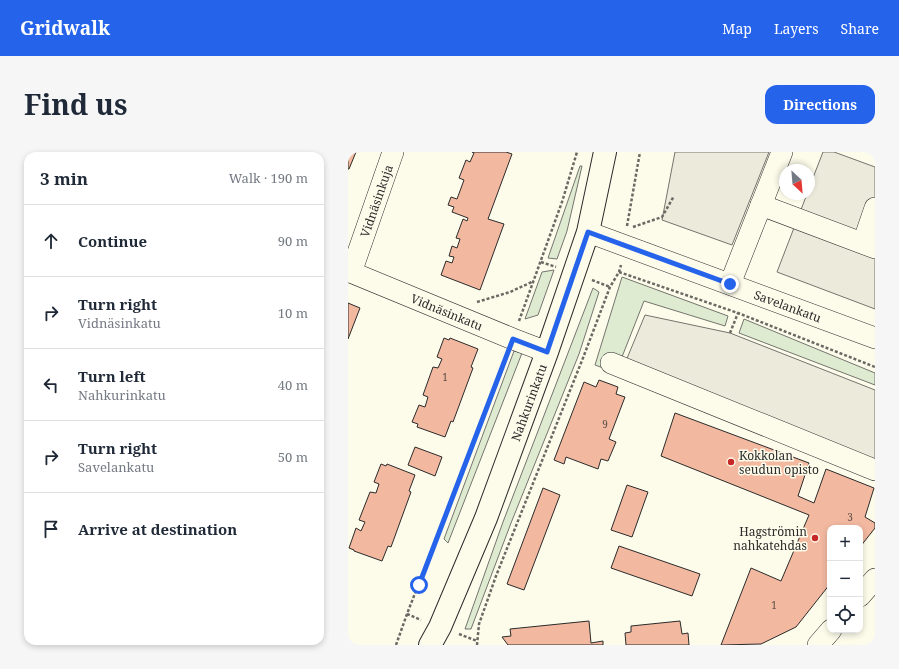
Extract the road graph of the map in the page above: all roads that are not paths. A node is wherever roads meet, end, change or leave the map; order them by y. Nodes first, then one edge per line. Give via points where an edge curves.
1 (393, 152) edge
2 (605, 152) edge
3 (782, 152) edge
4 (761, 205) junction
5 (875, 208) edge
6 (588, 232) junction
7 (869, 245) edge
8 (349, 271) edge
9 (730, 284) junction
10 (875, 338) edge
11 (547, 352) junction
12 (612, 363) dead end
13 (875, 470) edge
14 (875, 579) edge
15 (863, 593) edge
16 (828, 633) edge
17 (430, 645) edge
18 (818, 645) edge

1 - 8 street, Vidnäsinkuja
2 - 6 main road, Nahkurinkatu
3 - 4 street
4 - 7 street
4 - 9 street
5 - 7 street
6 - 9 street, Savelankatu via 625,237
6 - 11 main road, Nahkurinkatu
8 - 11 street, Vidnäsinkatu
9 - 10 street, Savelankatu
11 - 17 main road, Nahkurinkatu via 486,518
12 - 13 street
14 - 15 street
16 - 18 street

